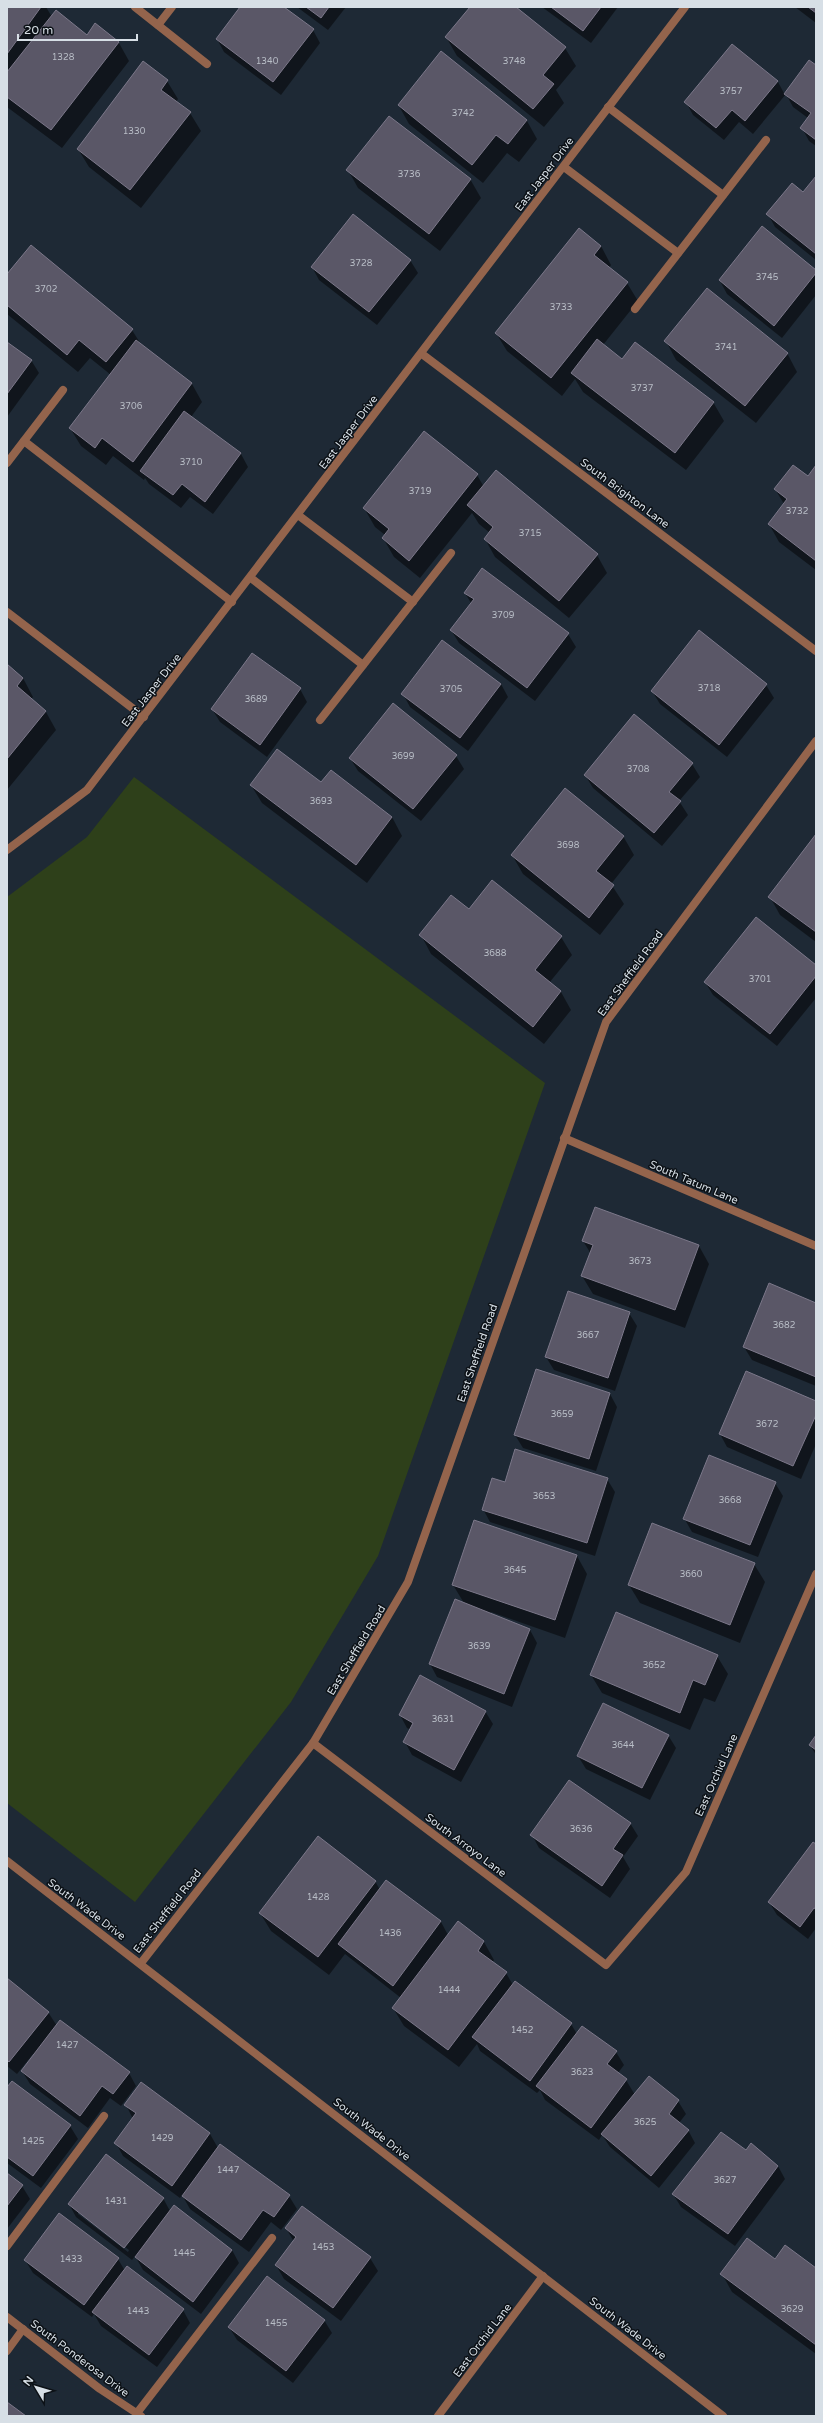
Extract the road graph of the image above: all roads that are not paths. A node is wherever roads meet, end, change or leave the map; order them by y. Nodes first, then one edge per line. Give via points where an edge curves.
1 (135, 7) edge
2 (172, 7) edge
3 (685, 7) edge
4 (158, 25) junction
5 (207, 64) dead end
6 (608, 107) junction
7 (766, 140) dead end
8 (564, 166) junction
9 (722, 195) junction
10 (678, 253) junction
11 (635, 309) dead end
12 (422, 354) junction
13 (63, 390) dead end
14 (24, 441) junction
15 (7, 463) edge
16 (298, 515) junction
17 (451, 553) dead end
18 (250, 578) junction
19 (232, 602) junction
20 (413, 602) junction
21 (7, 612) edge
22 (816, 651) edge
23 (363, 665) junction
24 (144, 717) junction
25 (320, 720) dead end
26 (816, 741) edge
27 (7, 850) edge
28 (564, 1138) junction
29 (816, 1246) edge
30 (816, 1574) edge
31 (313, 1743) junction
32 (7, 1862) edge
33 (140, 1963) junction
34 (606, 1965) joint
35 (104, 2116) dead end
36 (272, 2238) dead end
37 (7, 2246) edge
38 (543, 2276) junction
39 (7, 2317) edge
40 (23, 2329) junction
41 (7, 2351) edge
42 (139, 2415) edge
43 (438, 2416) edge
44 (723, 2416) edge

1 - 4 street
2 - 4 street
3 - 6 street, East Jasper Drive
4 - 5 street
6 - 8 street, East Jasper Drive
6 - 9 street
7 - 9 street
8 - 10 street
8 - 12 street, East Jasper Drive
9 - 10 street
10 - 11 street
12 - 16 street, East Jasper Drive
12 - 22 street, South Brighton Lane
13 - 14 street
14 - 15 street
14 - 19 street
16 - 18 street, East Jasper Drive
16 - 20 street
17 - 20 street
18 - 19 street, East Jasper Drive
18 - 23 street
19 - 24 street, East Jasper Drive
20 - 23 street
21 - 24 street
23 - 25 street
24 - 27 street, East Jasper Drive via 87,790
26 - 28 street, East Sheffield Road via 606,1022
28 - 29 street, South Tatum Lane
28 - 31 street, East Sheffield Road via 408,1582
30 - 34 street, East Orchid Lane via 686,1872
31 - 33 street, East Sheffield Road
31 - 34 street, South Arroyo Lane
32 - 33 street, South Wade Drive
33 - 38 street, South Wade Drive
35 - 37 street
36 - 42 street
38 - 43 street, East Orchid Lane
38 - 44 street, South Wade Drive
39 - 40 street, South Ponderosa Drive
40 - 41 street
40 - 42 street, South Ponderosa Drive via 100,2389

